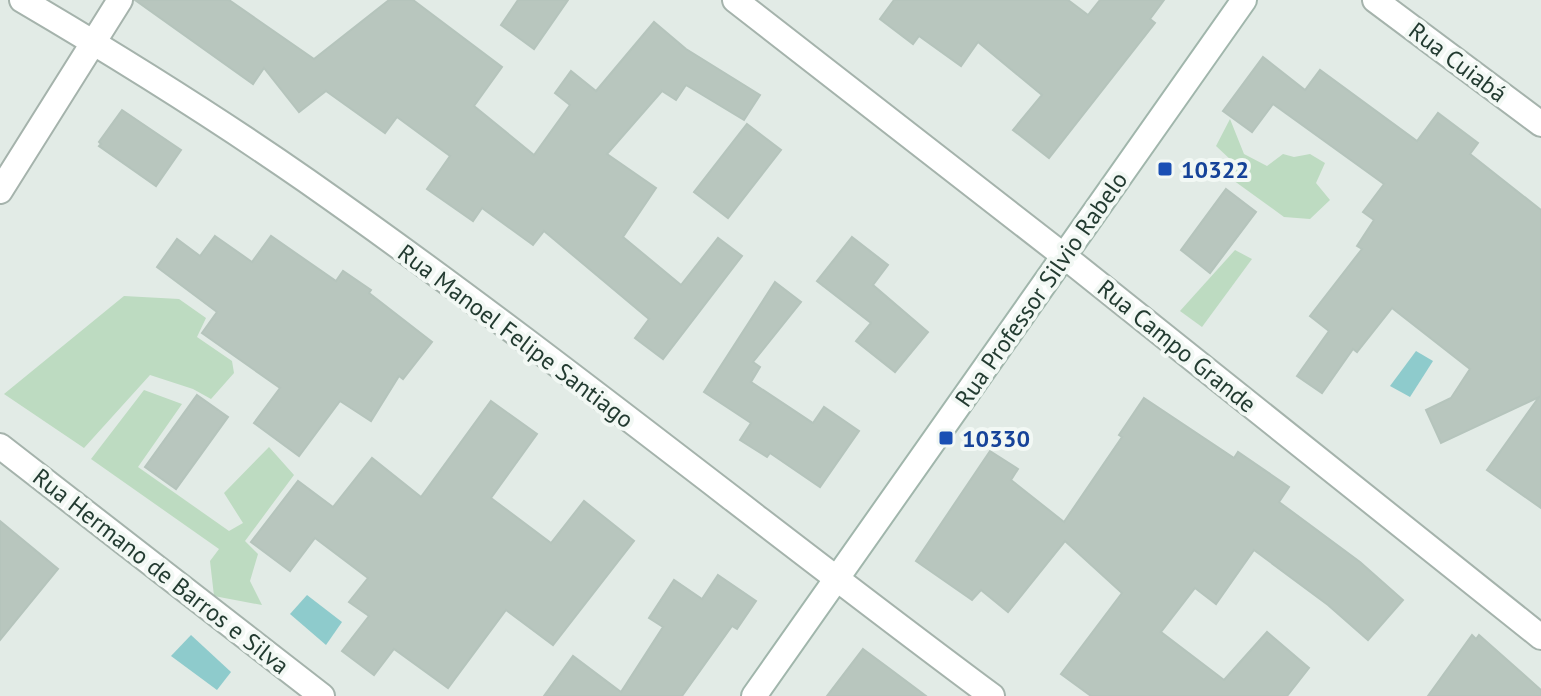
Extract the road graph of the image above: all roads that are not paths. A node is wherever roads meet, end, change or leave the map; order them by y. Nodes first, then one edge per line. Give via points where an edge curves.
1 (22, 0) edge
2 (120, 0) edge
3 (735, 0) edge
4 (1244, 0) edge
5 (1375, 0) edge
6 (94, 43) junction
7 (1541, 124) edge
8 (0, 191) edge
9 (1064, 256) junction
10 (0, 446) edge
11 (836, 580) junction
12 (1541, 637) edge
13 (322, 696) edge
14 (754, 696) edge
15 (992, 696) edge

1 - 6 street, Rua Manoel Felipe Santiago
2 - 6 street
3 - 9 street, Rua Campo Grande
4 - 9 street, Rua Professor Silvio Rabelo
5 - 7 street, Rua Cuiabá
6 - 8 street
6 - 11 street, Rua Manoel Felipe Santiago via 305,180 474,301
9 - 11 street, Rua Professor Silvio Rabelo
9 - 12 street, Rua Campo Grande
10 - 13 street, Rua Hermano de Barros e Silva
11 - 14 street, Rua Professor Silvio Rabelo
11 - 15 street, Rua Manoel Felipe Santiago

